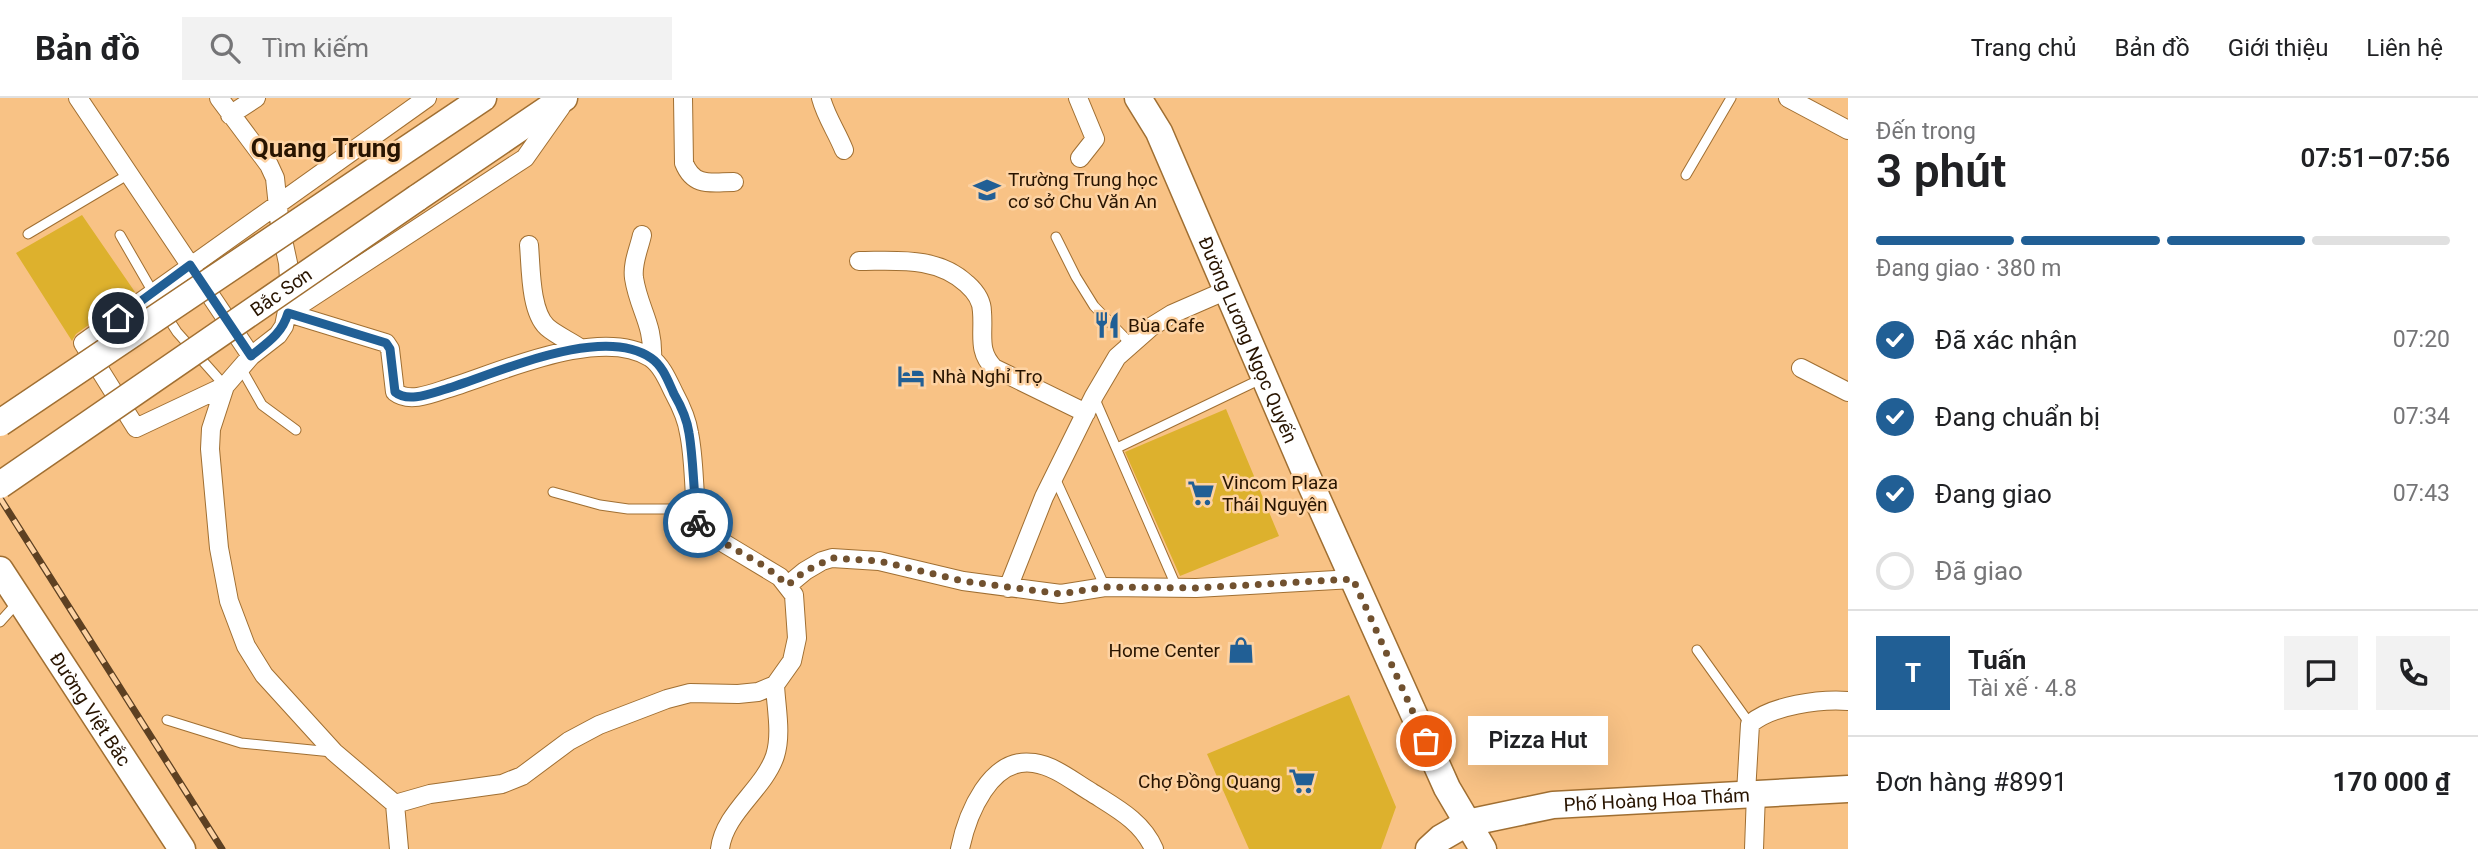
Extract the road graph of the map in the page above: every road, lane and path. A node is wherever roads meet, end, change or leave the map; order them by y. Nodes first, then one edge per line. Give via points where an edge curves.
1 (78, 98) edge
2 (219, 98) edge
3 (256, 98) edge
4 (427, 98) edge
5 (483, 98) edge
6 (566, 98) edge
7 (683, 98) edge
8 (821, 98) edge
9 (1078, 98) edge
10 (1138, 98) edge
11 (1731, 98) edge
12 (1788, 98) edge
13 (230, 115) junction
14 (1848, 130) edge
15 (844, 150) dead end
16 (1080, 158) dead end
17 (129, 174) junction
18 (1686, 174) dead end
19 (734, 182) dead end
20 (278, 205) junction
21 (28, 234) dead end
22 (120, 234) dead end
23 (642, 235) dead end
24 (1056, 237) dead end
25 (529, 245) dead end
26 (859, 261) dead end
27 (190, 265) junction
28 (1227, 290) junction
29 (153, 292) junction
30 (288, 313) junction
31 (1130, 343) junction
32 (580, 348) junction
33 (652, 359) junction
34 (246, 362) junction
35 (1801, 368) dead end
36 (1265, 378) junction
37 (225, 386) junction
38 (1848, 392) edge
39 (1094, 396) junction
40 (1086, 413) junction
41 (0, 423) edge
42 (296, 430) dead end
43 (1118, 448) junction
44 (1054, 477) junction
45 (0, 485) edge
46 (553, 492) dead end
47 (696, 509) junction
48 (0, 570) edge
49 (1353, 579) junction
50 (788, 585) junction
51 (1105, 587) junction
52 (1008, 588) junction
53 (1177, 588) junction
54 (19, 600) junction
55 (0, 622) edge
56 (1697, 650) dead end
57 (775, 685) junction
58 (1848, 701) edge
59 (167, 720) dead end
60 (1750, 724) junction
61 (334, 752) junction
62 (1848, 789) edge
63 (1751, 793) junction
64 (395, 804) junction
65 (1467, 823) junction
66 (182, 849) edge
67 (400, 849) edge
68 (720, 849) edge
69 (960, 849) edge
70 (1154, 849) edge
71 (1429, 849) edge
72 (1483, 849) edge
73 (1754, 849) edge

1 - 17 street
2 - 13 street
3 - 13 street
4 - 20 street
5 - 41 main road, bridge
6 - 30 street via 525,158
6 - 45 main road, Bắc Sơn, bridge
7 - 19 street via 688,173 699,181
8 - 15 street
9 - 16 street via 1095,139
10 - 28 main road, Đường Lương Ngọc Quyến via 1159,132
11 - 18 lane
12 - 14 street
13 - 20 street via 269,164
17 - 21 lane
17 - 27 street
20 - 27 street
20 - 30 street via 288,263
22 - 29 lane
23 - 33 street via 634,279 652,333
24 - 31 lane via 1094,306
25 - 32 street via 541,317 546,326
26 - 40 street via 918,261 956,274 979,297 986,360
27 - 29 street
27 - 34 street
28 - 31 street via 1172,314
28 - 36 main road, Đường Lương Ngọc Quyến
29 - 37 lane via 177,332
29 - 37 street via 83,343 136,428
30 - 32 street via 386,343 395,392 406,397 427,395
30 - 34 street via 278,335
31 - 39 street via 1116,357
32 - 33 street via 615,346
33 - 47 street via 684,413
34 - 37 street
34 - 42 lane via 262,405
35 - 38 street
36 - 43 lane
36 - 49 main road, Đường Lương Ngọc Quyến
37 - 61 street via 211,429 210,449 219,548 233,616 264,675
39 - 40 street
39 - 43 lane
40 - 44 street
43 - 53 lane
44 - 51 lane
44 - 52 street
46 - 47 lane via 628,509
47 - 50 street via 698,523 707,533
48 - 54 main road, Đường Việt Bắc
49 - 53 street
49 - 65 main road, Đường Lương Ngọc Quyến
50 - 52 street via 822,561 848,558
50 - 57 street via 794,595 797,638 792,661
51 - 52 street via 1061,594
51 - 53 street
54 - 55 lane
54 - 66 main road, Đường Việt Bắc
56 - 60 lane
57 - 64 street via 758,692 690,693 667,699 599,725 502,785 430,794
57 - 68 street via 775,757 726,828
58 - 60 street via 1829,699 1785,708 1760,715
59 - 61 lane via 241,743
60 - 63 street
61 - 64 street
62 - 63 main road, Phố Hoàng Hoa Thám
63 - 65 main road, Phố Hoàng Hoa Thám via 1552,805
63 - 73 street
64 - 67 street
65 - 71 main road, Phố Hoàng Hoa Thám
65 - 72 main road, Đường Lương Ngọc Quyến
69 - 70 street via 972,811 990,781 1003,770 1033,763 1054,770 1136,821

